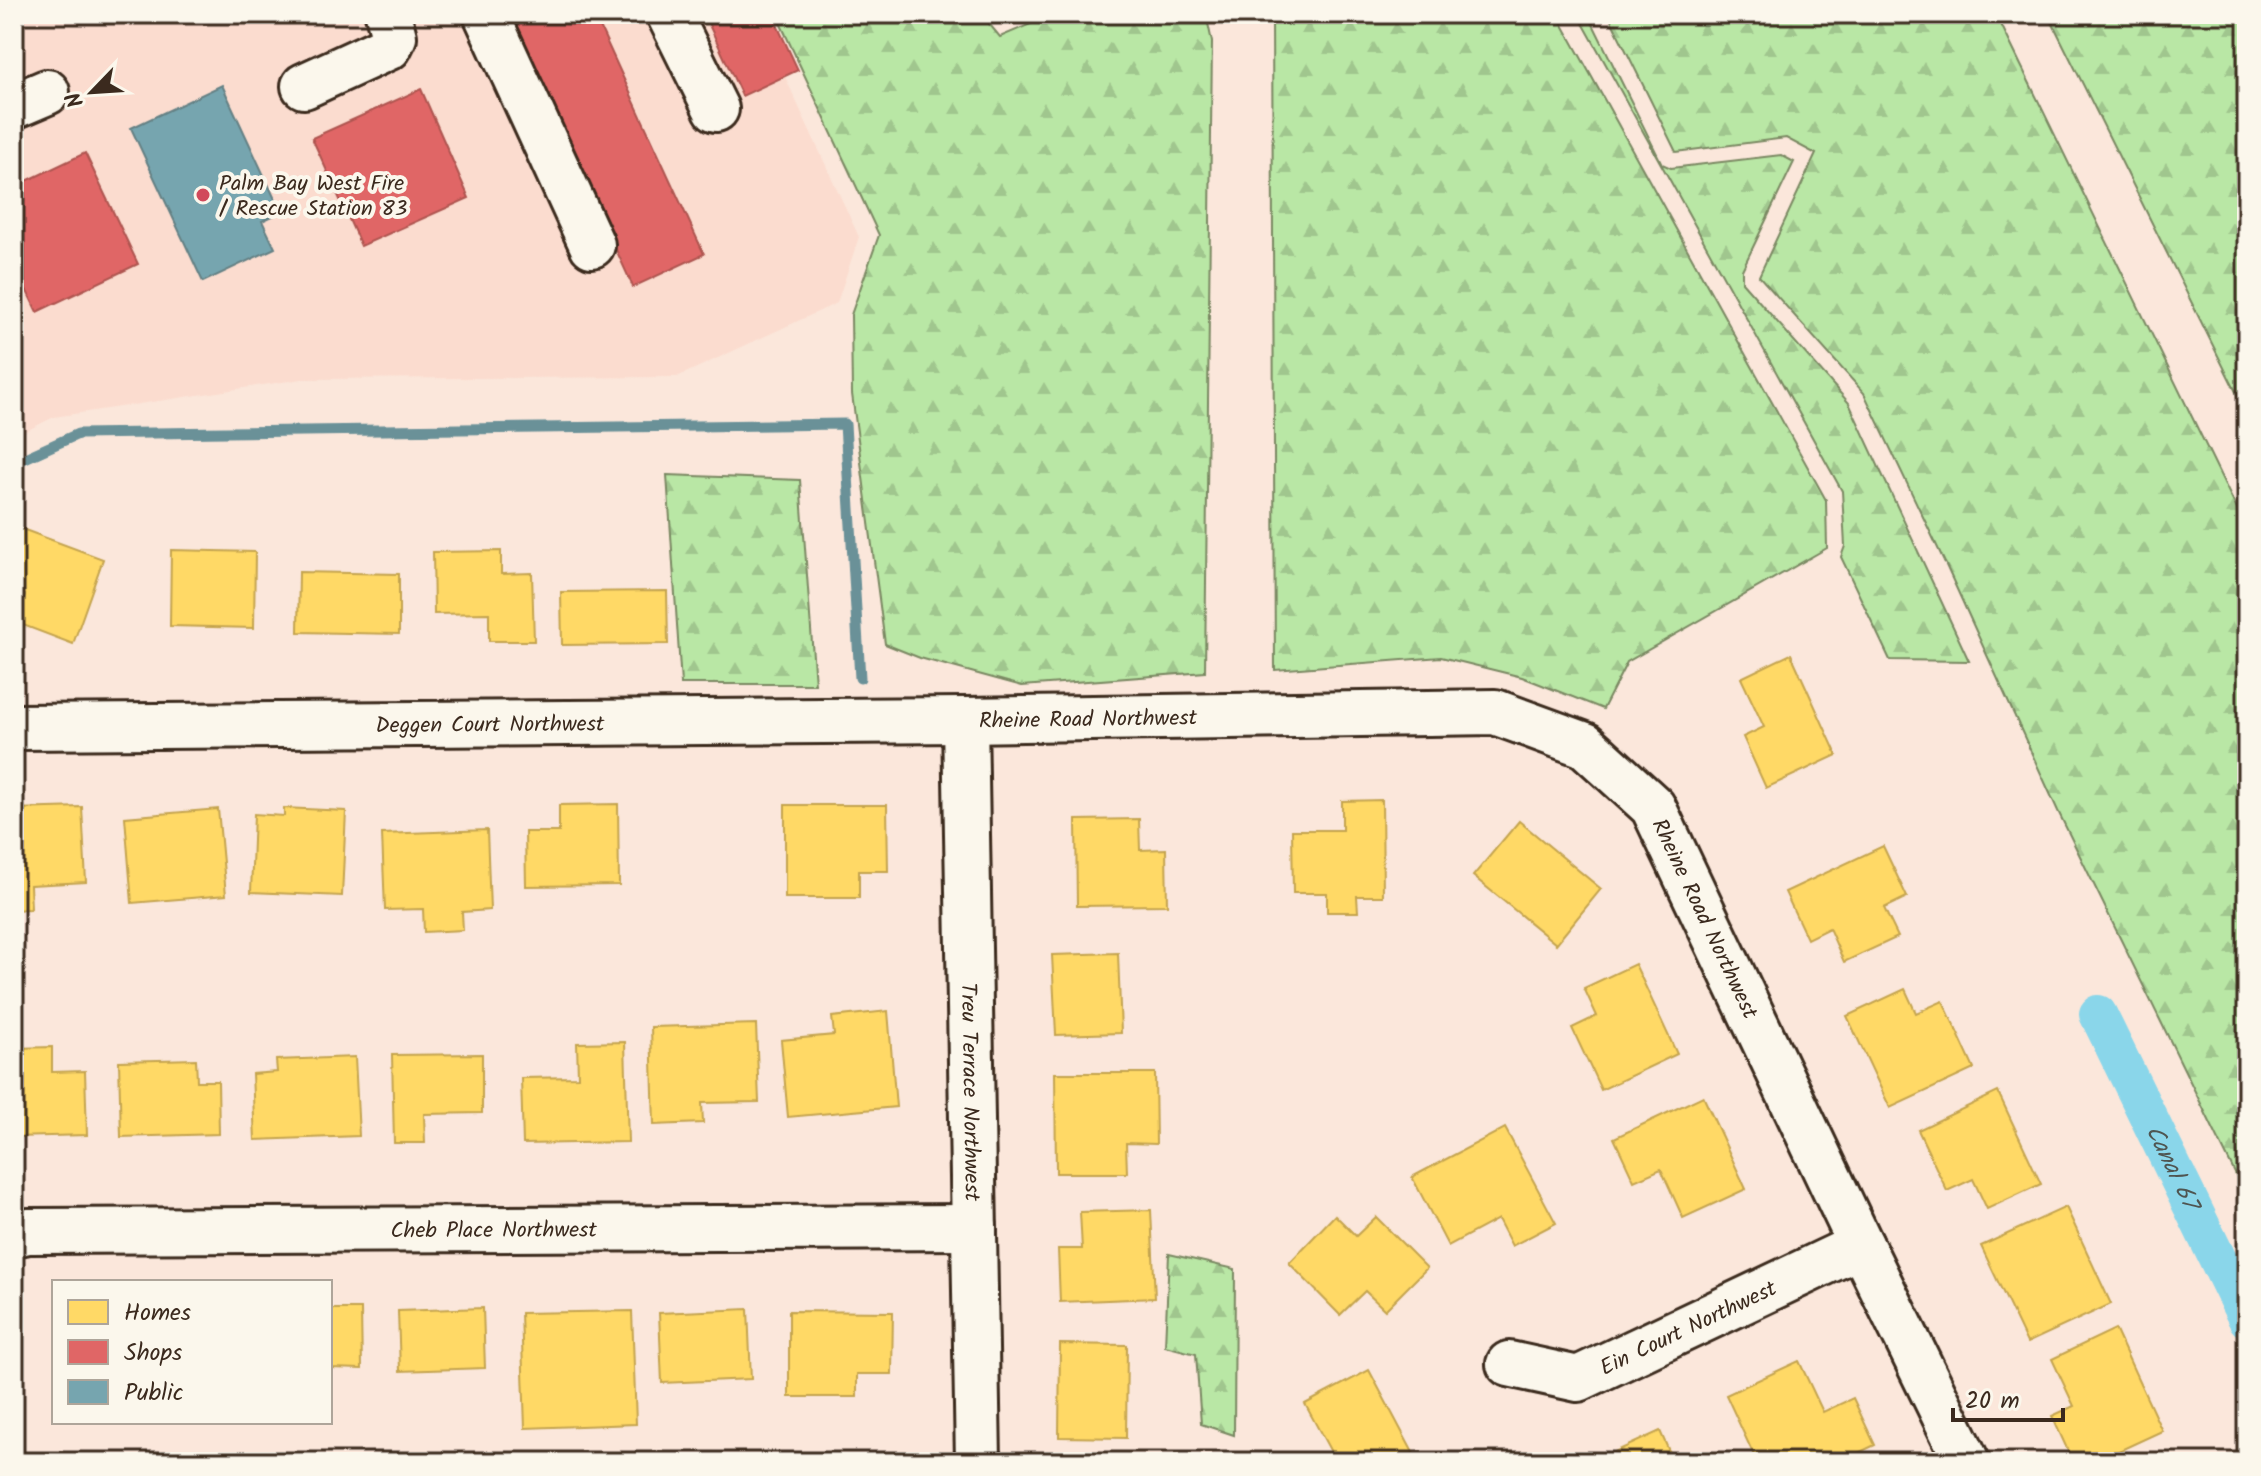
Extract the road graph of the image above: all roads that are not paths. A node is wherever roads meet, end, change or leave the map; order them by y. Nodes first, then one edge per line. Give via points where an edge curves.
1 (388, 14) edge
2 (486, 14) edge
3 (669, 14) edge
4 (304, 86) dead end
5 (716, 109) dead end
6 (592, 245) dead end
7 (965, 720) junction
8 (14, 727) edge
9 (974, 1227) junction
10 (14, 1234) edge
11 (1861, 1245) junction
12 (1509, 1364) dead end
13 (978, 1462) edge
14 (1967, 1462) edge

1 - 4 street via 394,37 389,47
2 - 6 street
3 - 5 street
7 - 8 street, Deggen Court Northwest
7 - 9 street, Treu Terrace Northwest
7 - 11 street, Rheine Road Northwest via 1495,712 1585,745 1653,807
9 - 10 street, Cheb Place Northwest
9 - 13 street, Treu Terrace Northwest
11 - 12 street, Ein Court Northwest via 1578,1379
11 - 14 street, Rheine Road Northwest

